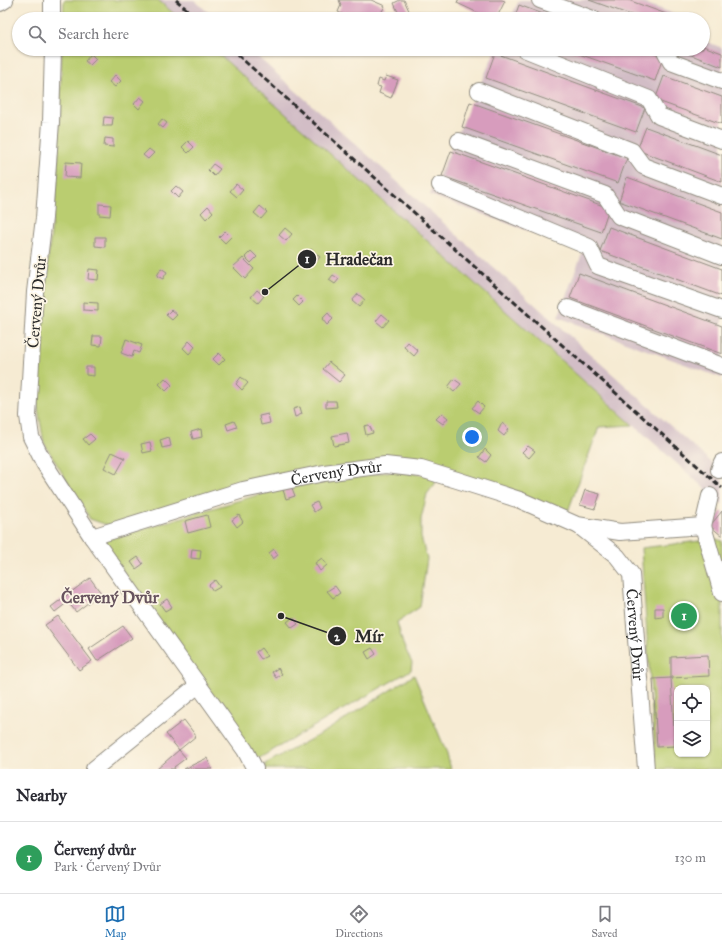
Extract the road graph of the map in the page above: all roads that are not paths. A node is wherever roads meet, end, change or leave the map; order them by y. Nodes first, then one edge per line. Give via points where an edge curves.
1 (5, 0) edge
2 (52, 0) edge
3 (540, 0) edge
4 (0, 3) edge
5 (52, 12) edge
6 (573, 12) edge
7 (53, 56) edge
8 (542, 56) edge
9 (668, 56) edge
10 (722, 81) edge
11 (479, 91) dead end
12 (722, 140) edge
13 (459, 141) dead end
14 (440, 185) dead end
15 (722, 196) edge
16 (722, 256) edge
17 (568, 308) dead end
18 (722, 310) edge
19 (722, 366) edge
20 (710, 496) dead end
21 (577, 525) junction
22 (703, 526) junction
23 (92, 537) junction
24 (722, 592) edge
25 (197, 686) junction
26 (94, 769) edge
27 (255, 769) edge
28 (646, 769) edge

1 - 4 street
2 - 5 street
3 - 6 street
7 - 23 street, Červený Dvůr via 51,122 44,218 35,292 28,416 31,437 44,462
8 - 12 street via 649,99 659,116
9 - 10 street via 671,62
11 - 15 street via 632,151 643,166
13 - 16 street via 605,195 619,216
14 - 18 street via 589,247 598,266
17 - 19 street
20 - 22 street
21 - 22 street, Červený Dvůr via 620,532
21 - 23 street, Červený Dvůr via 520,500 457,480 421,469 385,465 324,473 243,490
21 - 28 street, Červený Dvůr via 617,556 630,574
22 - 24 street
23 - 25 street, Červený Dvůr
25 - 26 street
25 - 27 street, Červený Dvůr via 245,750

